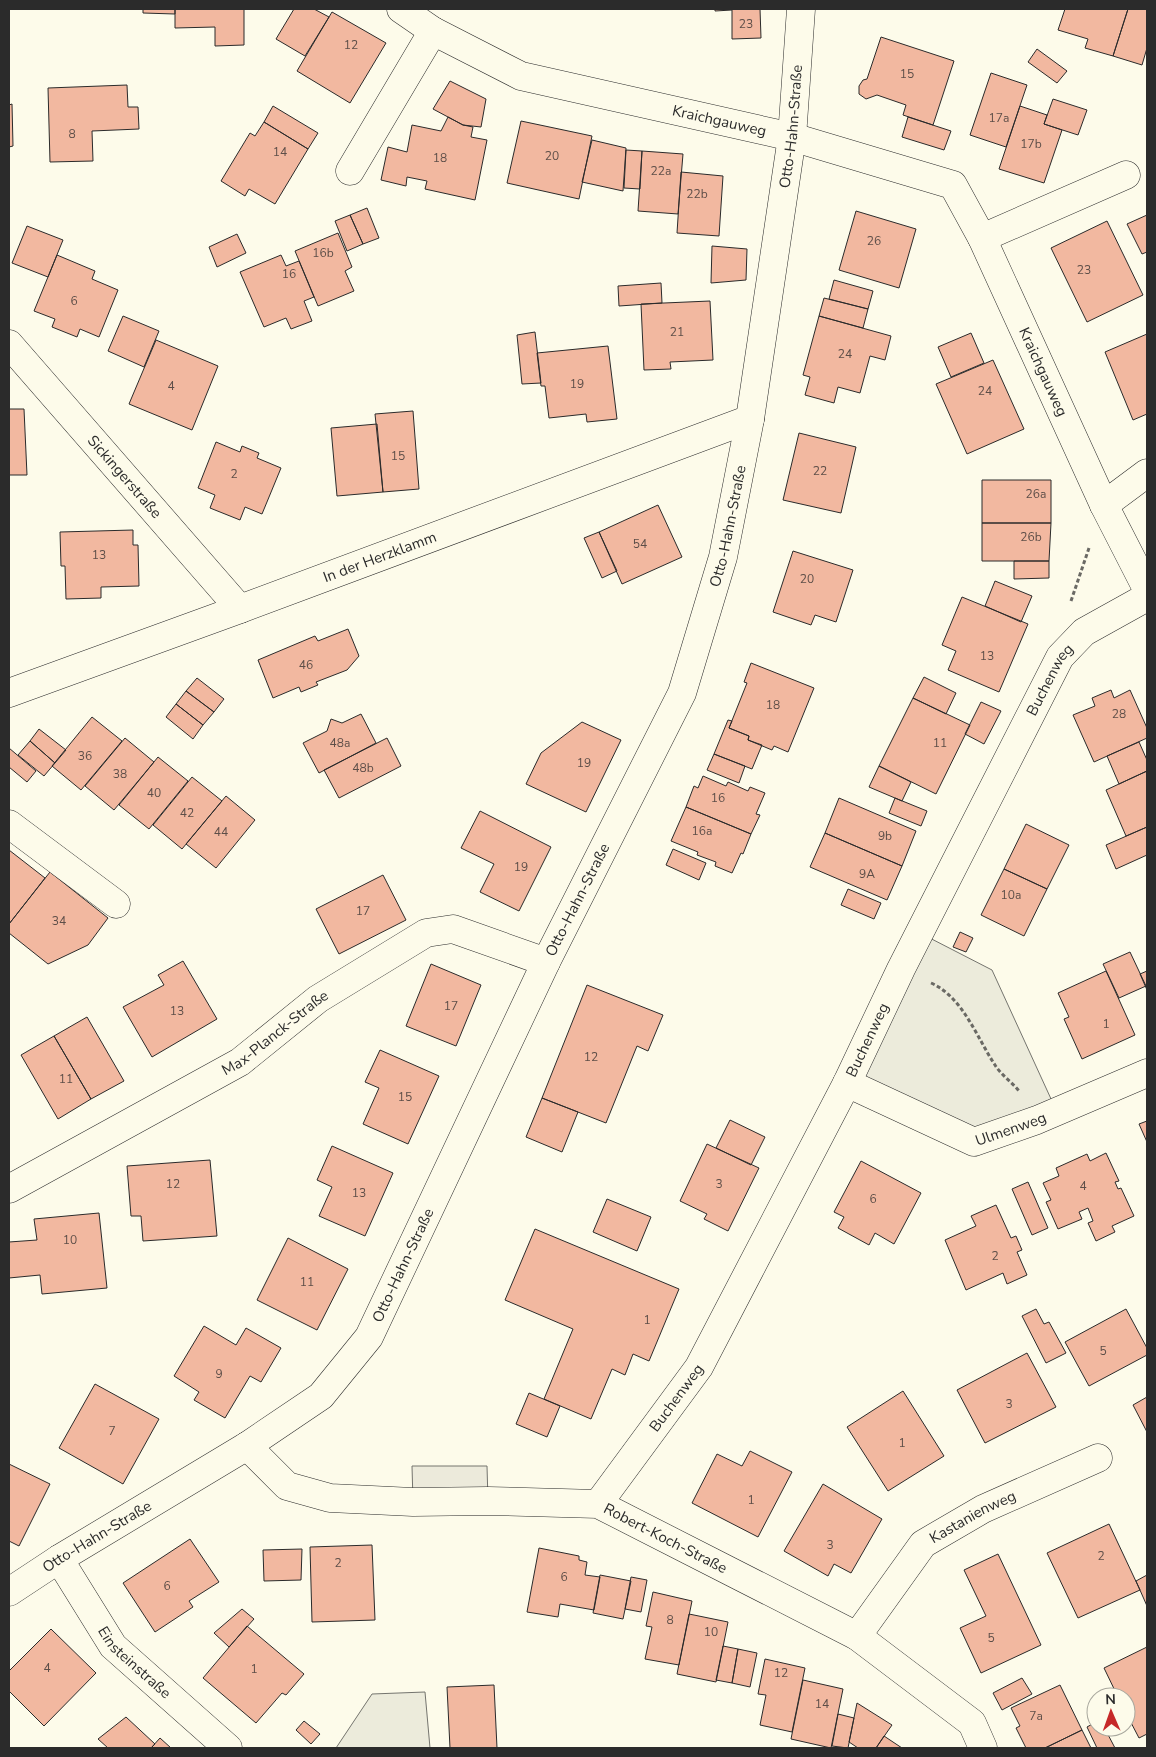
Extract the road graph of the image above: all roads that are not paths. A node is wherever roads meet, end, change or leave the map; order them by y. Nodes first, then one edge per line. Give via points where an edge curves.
1 (401, 9) edge
2 (801, 9) edge
3 (433, 31) junction
4 (792, 137) junction
5 (350, 171) dead end
6 (1126, 175) dead end
7 (982, 238) junction
8 (9, 344) edge
9 (750, 418) junction
10 (1147, 473) edge
11 (1104, 505) junction
12 (1147, 589) edge
13 (1147, 597) edge
14 (240, 609) junction
15 (9, 693) edge
16 (9, 824) edge
17 (116, 904) dead end
18 (546, 962) junction
19 (1147, 1073) edge
20 (847, 1083) junction
21 (9, 1189) edge
22 (247, 1446) junction
23 (1098, 1458) dead end
24 (598, 1504) junction
25 (59, 1559) junction
26 (9, 1592) edge
27 (857, 1636) junction
28 (228, 1748) edge
29 (983, 1748) edge

1 - 3 street, Kraichgauweg
2 - 4 street, Otto-Hahn-Straße
3 - 4 street, Kraichgauweg via 521,76
3 - 5 street
4 - 7 street, Kraichgauweg via 953,185
4 - 9 street, Otto-Hahn-Straße
6 - 7 street
7 - 11 street, Kraichgauweg
8 - 14 street, Sickingerstraße
9 - 14 street, In der Herzklamm
9 - 18 street, Otto-Hahn-Straße via 723,557 682,693
10 - 11 street
11 - 12 street, Kraichgauweg
13 - 20 street, Buchenweg via 1084,632 1060,657 901,969
14 - 15 street, In der Herzklamm
16 - 17 street
18 - 21 street, Max-Planck-Straße via 453,929 426,933 318,999 240,1062
18 - 22 street, Otto-Hahn-Straße via 369,1337 321,1396
19 - 20 street, Ulmenweg via 1037,1120 974,1142
20 - 24 street, Buchenweg via 699,1367
22 - 24 street, Robert-Koch-Straße via 287,1486 330,1498
22 - 25 street, Otto-Hahn-Straße
23 - 27 street, Kastanienweg via 983,1509 923,1544
24 - 27 street, Robert-Koch-Straße
25 - 26 street, Otto-Hahn-Straße
25 - 28 street, Einsteinstraße via 113,1646
27 - 29 street, Robert-Koch-Straße via 972,1723

